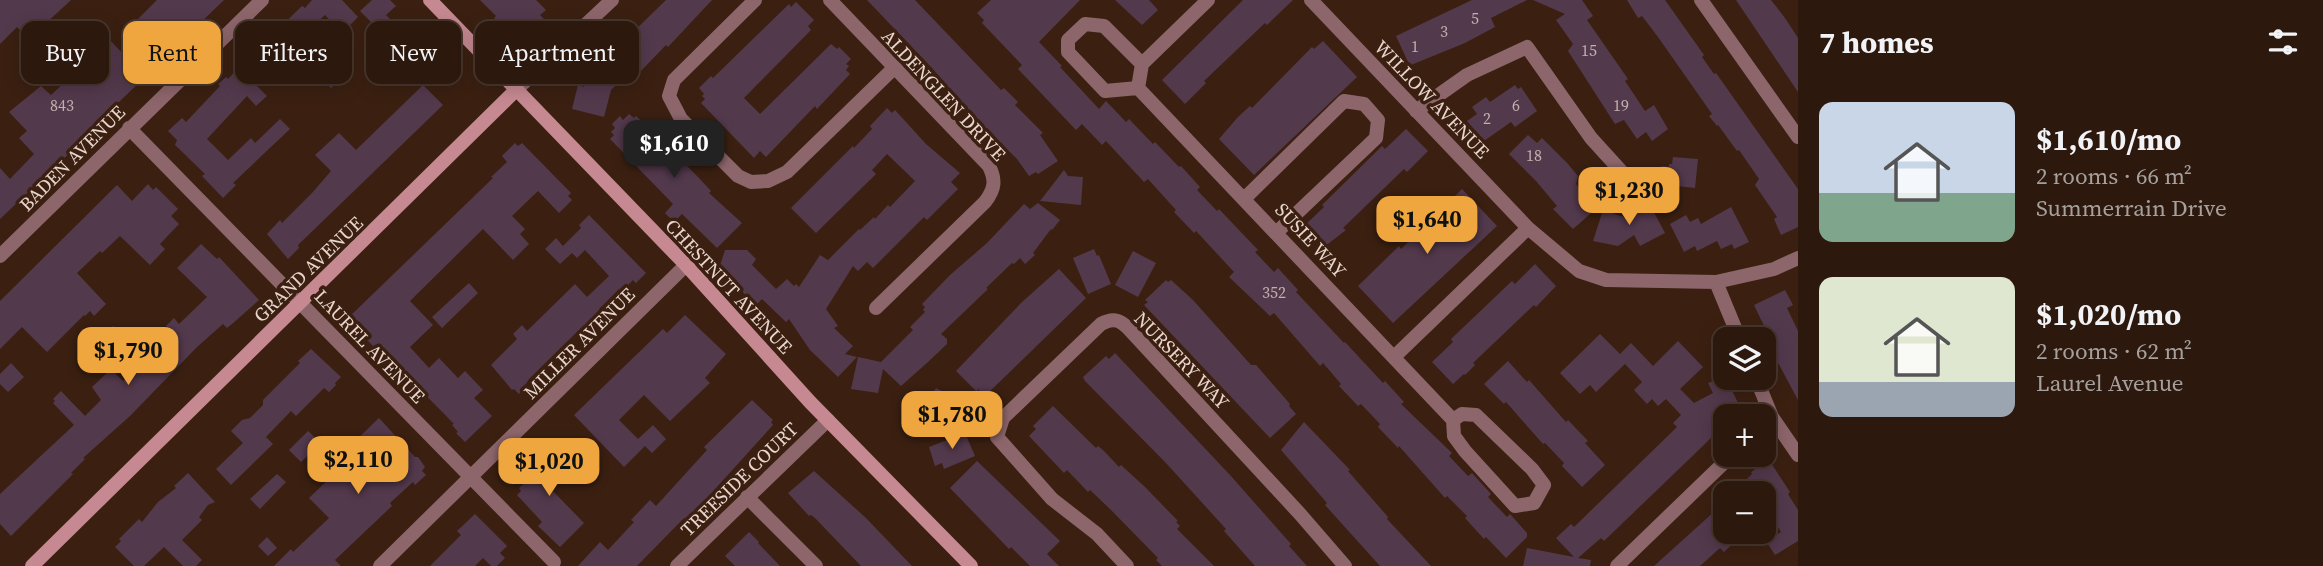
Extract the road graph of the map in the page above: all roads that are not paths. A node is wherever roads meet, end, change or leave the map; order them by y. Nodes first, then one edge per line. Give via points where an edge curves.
1 (261, 0) edge
2 (430, 0) edge
3 (612, 0) edge
4 (755, 0) edge
5 (830, 0) edge
6 (1208, 0) edge
7 (1311, 0) edge
8 (1701, 0) edge
9 (1142, 64) junction
10 (894, 68) junction
11 (1138, 88) junction
12 (517, 89) junction
13 (1416, 111) junction
14 (129, 128) junction
15 (1798, 138) edge
16 (1621, 171) dead end
17 (1245, 198) junction
18 (1528, 228) junction
19 (1277, 232) junction
20 (0, 256) edge
21 (1798, 258) edge
22 (686, 265) junction
23 (1716, 282) junction
24 (301, 302) junction
25 (876, 308) dead end
26 (1735, 327) edge
27 (1394, 357) junction
28 (828, 420) junction
29 (1454, 420) junction
30 (1776, 430) edge
31 (1798, 455) edge
32 (1720, 467) edge
33 (471, 477) junction
34 (747, 497) junction
35 (554, 562) dead end
36 (32, 566) edge
37 (380, 566) edge
38 (677, 566) edge
39 (816, 566) edge
40 (971, 566) edge
41 (1127, 566) edge
42 (1345, 566) edge
43 (1617, 566) edge

1 - 14 street, BADEN AVENUE
2 - 12 main road, CHESTNUT AVENUE
3 - 12 street, GRAND AVENUE
4 - 10 street via 674,80 669,96 681,119 738,176 751,182 768,181 787,172
5 - 10 street, ALDENGLEN DRIVE
6 - 9 street
7 - 13 street, WILLOW AVENUE
8 - 15 street
9 - 11 street
9 - 11 street via 1104,26 1086,24 1068,40 1068,52 1104,91
10 - 25 street, ALDENGLEN DRIVE via 989,166 994,185 985,202
11 - 17 street, SUSIE WAY
12 - 22 main road, CHESTNUT AVENUE
12 - 24 main road, GRAND AVENUE
13 - 16 street via 1467,75 1527,47 1591,138
13 - 18 street, WILLOW AVENUE
14 - 20 street, BADEN AVENUE
14 - 24 street, LAUREL AVENUE
17 - 19 street, SUSIE WAY
17 - 19 street via 1344,102 1364,104 1378,120 1376,138
18 - 23 street, WILLOW AVENUE via 1579,271 1592,276
18 - 27 street
19 - 27 street, SUSIE WAY
21 - 23 street, WILLOW AVENUE
22 - 28 main road, CHESTNUT AVENUE
22 - 33 street, MILLER AVENUE
23 - 26 street
24 - 33 street, LAUREL AVENUE
24 - 36 main road, GRAND AVENUE
27 - 29 street, SUSIE WAY
28 - 34 street, TREESIDE COURT
28 - 40 main road, CHESTNUT AVENUE
29 - 29 street, SUSIE WAY via 1462,414 1476,415 1532,469 1544,485 1534,503 1515,506 1454,436
30 - 31 street
32 - 43 street
33 - 35 street, LAUREL AVENUE
33 - 37 street, MILLER AVENUE
34 - 38 street, TREESIDE COURT
34 - 39 street
41 - 42 street, NURSERY WAY via 1097,534 1052,499 997,437 1003,418 1101,324 1114,319 1138,338

